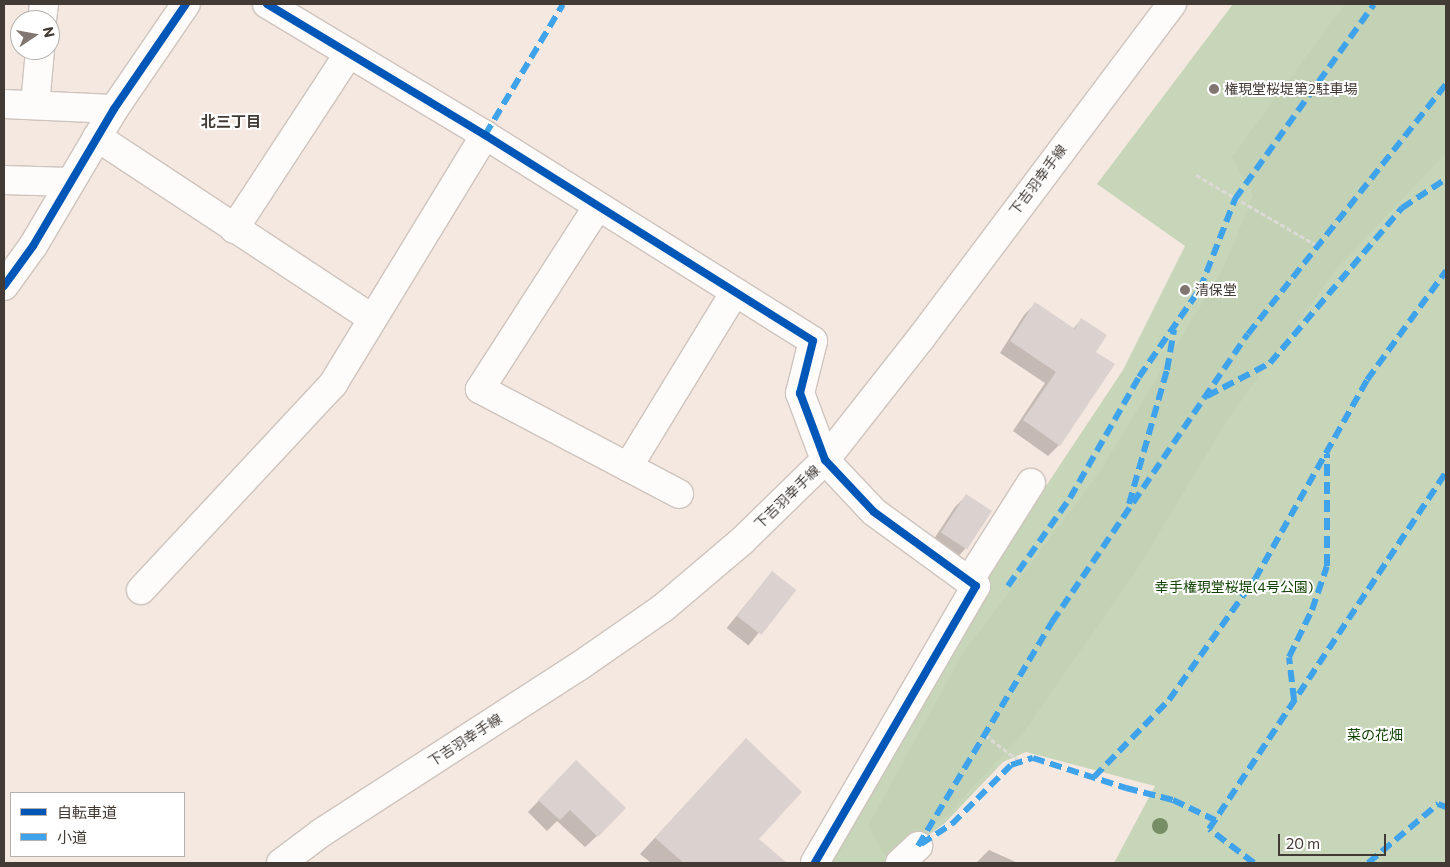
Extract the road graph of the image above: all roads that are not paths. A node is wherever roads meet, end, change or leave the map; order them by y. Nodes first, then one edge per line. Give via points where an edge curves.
1 (186, 4) edge
2 (267, 4) edge
3 (1172, 4) edge
4 (349, 53) junction
5 (39, 60) edge
6 (4, 104) edge
7 (36, 105) junction
8 (114, 109) junction
9 (485, 135) junction
10 (97, 137) junction
11 (4, 180) edge
12 (69, 182) junction
13 (598, 206) junction
14 (234, 229) junction
15 (33, 246) junction
16 (4, 249) edge
17 (4, 286) edge
18 (735, 292) junction
19 (372, 318) junction
20 (826, 460) junction
21 (628, 467) junction
22 (1031, 483) dead end
23 (679, 494) dead end
24 (969, 581) junction
25 (141, 590) dead end
26 (281, 863) edge
27 (816, 863) edge

1 - 8 street
2 - 4 street
3 - 20 street, 下吉羽幸手線
4 - 9 street
4 - 14 street
5 - 7 street
6 - 7 street
7 - 8 street
8 - 10 street
9 - 13 street
9 - 19 street
10 - 12 street
10 - 14 street
11 - 12 street
12 - 15 street
13 - 18 street
13 - 21 street via 480,389
14 - 19 street
15 - 16 street
15 - 17 street
18 - 20 street via 813,341 800,393
18 - 21 street
19 - 25 street via 333,384
20 - 24 street via 874,512
20 - 26 street, 下吉羽幸手線 via 742,540 663,608 578,667 321,833
21 - 23 street
22 - 24 street
24 - 27 street via 976,586

